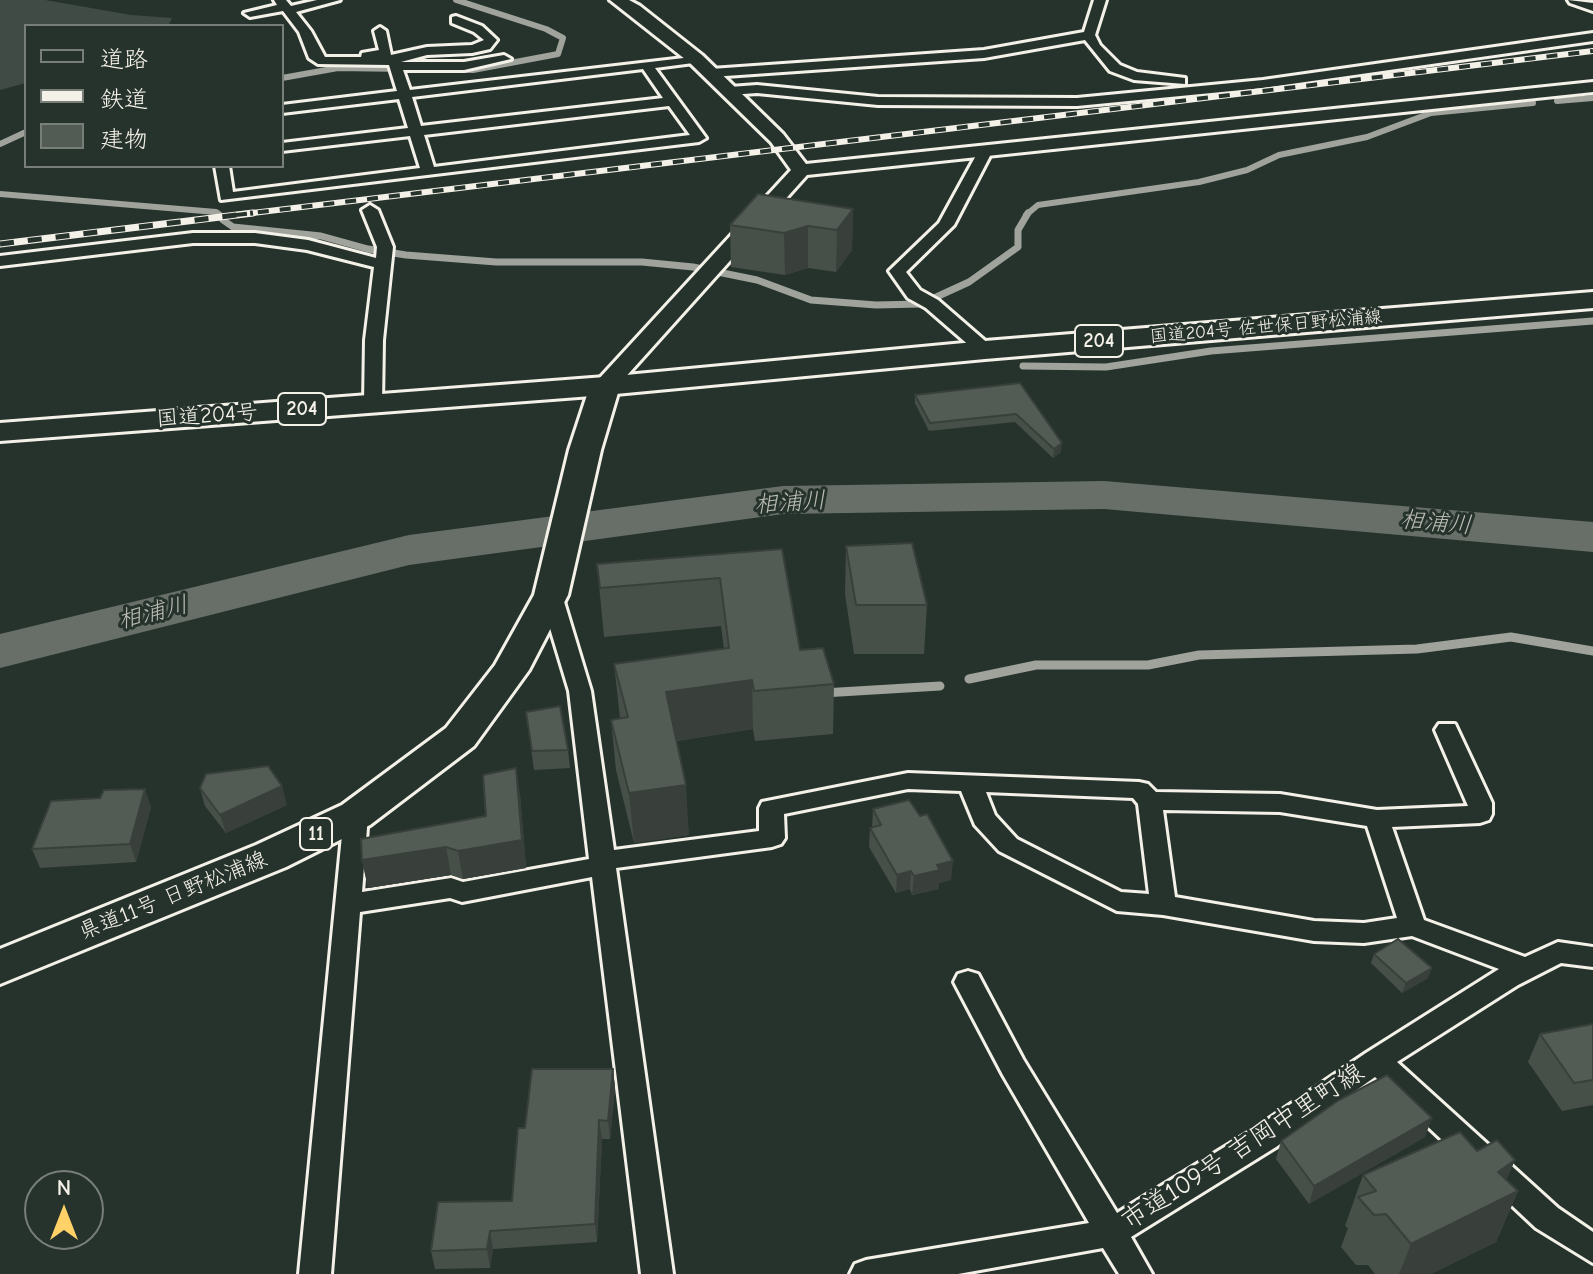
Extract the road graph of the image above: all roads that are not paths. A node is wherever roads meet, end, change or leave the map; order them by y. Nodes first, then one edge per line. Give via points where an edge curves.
1 (334, 0) edge
2 (618, 0) edge
3 (1100, 0) edge
4 (1574, 0) edge
5 (284, 5) edge
6 (1593, 7) edge
7 (250, 13) dead end
8 (456, 20) dead end
9 (380, 31) dead end
10 (1089, 35) junction
11 (1593, 37) edge
12 (318, 59) junction
13 (504, 59) dead end
14 (696, 59) junction
15 (647, 66) junction
16 (395, 67) junction
17 (711, 73) junction
18 (1263, 84) junction
19 (1593, 87) edge
20 (730, 91) junction
21 (403, 95) junction
22 (673, 101) junction
23 (284, 109) edge
24 (414, 131) junction
25 (284, 147) edge
26 (986, 150) junction
27 (222, 168) edge
28 (801, 170) junction
29 (428, 171) junction
30 (370, 210) dead end
31 (383, 255) junction
32 (0, 261) edge
33 (1593, 300) edge
34 (985, 350) junction
35 (605, 386) junction
36 (373, 403) junction
37 (0, 432) edge
38 (551, 595) junction
39 (1447, 730) dead end
40 (971, 785) junction
41 (1150, 801) junction
42 (356, 815) junction
43 (1377, 819) junction
44 (602, 864) junction
45 (348, 904) junction
46 (1163, 905) junction
47 (1413, 926) junction
48 (1593, 957) edge
49 (0, 967) edge
50 (1526, 968) junction
51 (968, 982) dead end
52 (1376, 1061) junction
53 (1113, 1232) junction
54 (1593, 1249) edge
55 (315, 1274) edge
56 (657, 1274) edge
57 (866, 1274) edge
58 (1136, 1274) edge

1 - 5 street
2 - 14 street
3 - 10 street
4 - 6 street
5 - 7 street
5 - 12 street
8 - 16 street via 491,40 472,49 395,58
9 - 12 street via 386,53
10 - 17 street via 984,54
10 - 18 street via 1115,68 1134,76
11 - 18 street
12 - 16 street
13 - 16 street via 464,66
14 - 15 street
14 - 17 street
15 - 21 street
15 - 22 street
16 - 21 street
17 - 20 street
18 - 20 street via 1077,102 878,101
19 - 26 street
20 - 28 street
21 - 23 street
21 - 24 street
22 - 24 street
22 - 29 street via 699,138
24 - 25 street
24 - 29 street
26 - 28 street
26 - 34 street via 946,225 897,271 914,294
27 - 29 street via 226,197
28 - 35 street
30 - 31 street
31 - 32 street via 255,238 193,238
31 - 36 street
33 - 34 main road, 国道204号 佐世保日野松浦線 / 204
34 - 35 main road, 国道204号 佐世保日野松浦線 / 204
35 - 36 main road, 国道204号 / 204
35 - 38 main road, 県道11号 日野松浦線 / 11
36 - 37 main road, 国道204号 / 204
38 - 42 main road, 県道11号 日野松浦線 / 11 via 511,670 460,737
38 - 44 street via 580,691
39 - 43 street via 1480,803 1480,814
40 - 41 street via 1139,790
40 - 44 street via 908,781 771,808 772,838
40 - 46 street via 984,819 1008,845 1117,901
41 - 43 street via 1280,803
41 - 46 street
42 - 45 street
42 - 49 main road, 県道11号 日野松浦線 / 11 via 271,856
43 - 47 street
44 - 45 street via 462,892 451,888
44 - 56 street
45 - 55 street
46 - 47 street via 1314,931 1364,933
47 - 50 street
48 - 50 street, 市道109号 吉岡中里町線 via 1558,952
50 - 52 street, 市道109号 吉岡中里町線
51 - 53 street
52 - 53 street, 市道109号 吉岡中里町線 via 1265,1138
52 - 54 street via 1547,1218
53 - 57 street, 市道109号 吉岡中里町線
53 - 58 street

